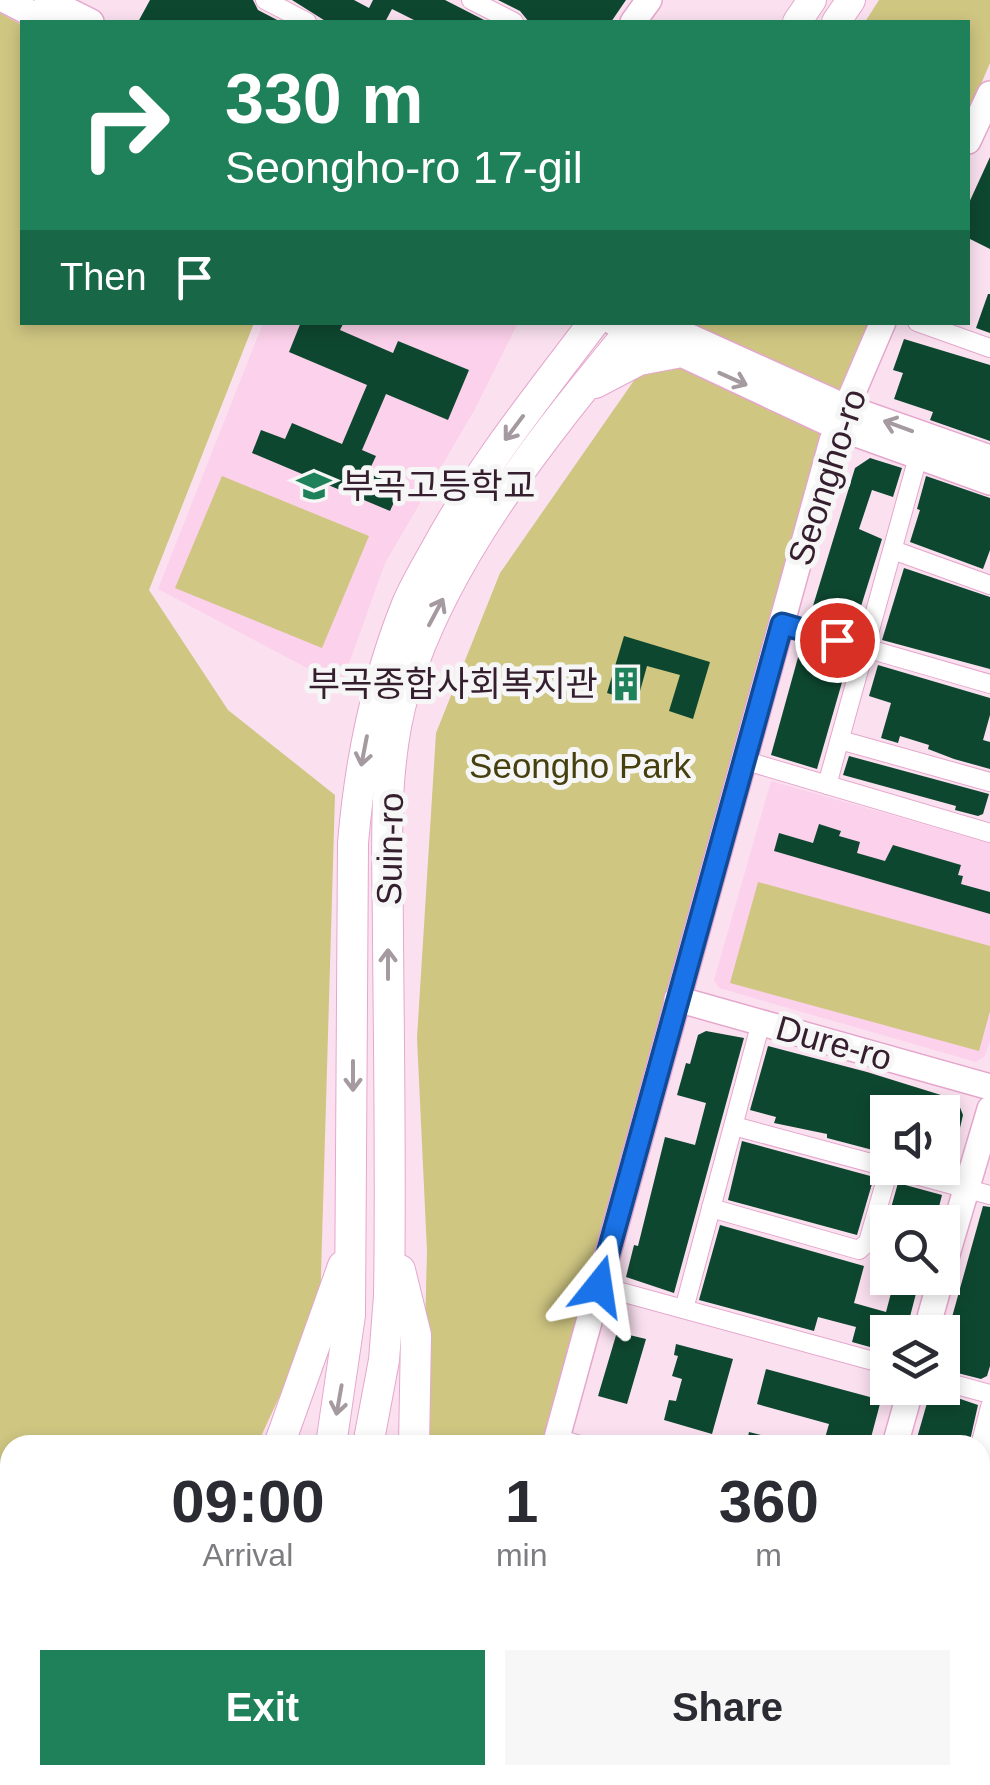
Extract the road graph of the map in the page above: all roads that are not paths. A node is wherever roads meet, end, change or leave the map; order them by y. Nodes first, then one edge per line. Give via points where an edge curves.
1 (48, 0) edge
2 (266, 0) edge
3 (470, 0) edge
4 (15, 2) edge
5 (45, 20) edge
6 (86, 20) edge
7 (303, 20) edge
8 (510, 20) edge
9 (987, 109) edge
10 (970, 138) edge
11 (568, 325) edge
12 (592, 325) edge
13 (635, 325) edge
14 (882, 325) edge
15 (925, 325) edge
16 (990, 348) edge
17 (676, 354) junction
18 (554, 376) junction
19 (583, 389) junction
20 (841, 417) junction
21 (918, 457) junction
22 (990, 458) edge
23 (990, 482) edge
24 (893, 550) junction
25 (990, 585) edge
26 (782, 624) junction
27 (864, 648) junction
28 (990, 684) edge
29 (840, 740) junction
30 (744, 760) junction
31 (990, 782) edge
32 (828, 785) junction
33 (990, 832) edge
34 (677, 999) junction
35 (761, 1022) junction
36 (990, 1087) edge
37 (990, 1109) edge
38 (734, 1126) junction
39 (870, 1163) edge
40 (884, 1185) edge
41 (951, 1185) edge
42 (977, 1192) edge
43 (711, 1208) junction
44 (390, 1230) junction
45 (960, 1232) edge
46 (353, 1240) junction
47 (599, 1286) junction
48 (684, 1309) junction
49 (870, 1360) edge
50 (960, 1385) edge
51 (990, 1394) edge
52 (906, 1405) edge
53 (990, 1407) edge
54 (284, 1435) edge
55 (332, 1435) edge
56 (370, 1435) edge
57 (414, 1435) edge
58 (566, 1435) edge
59 (898, 1435) edge
60 (983, 1435) edge

1 - 6 street
2 - 7 street
3 - 8 street
4 - 5 street
9 - 10 street
11 - 18 highway
12 - 18 highway, Suin-ro
13 - 17 street
13 - 19 highway, Suin-ro
13 - 20 street
14 - 20 street, Seongho-ro
15 - 16 street
17 - 19 highway via 639,360
17 -> 20 street
18 -> 46 highway, Suin-ro via 447,529 408,600 376,695 353,842
44 -> 19 highway, Suin-ro via 388,810 404,692 430,622 470,548
20 - 21 street
22 -> 20 street
20 - 26 street, Seongho-ro
21 - 23 street
21 - 24 street
24 - 25 street
24 - 27 street
26 - 27 street
26 - 30 street, Seongho-ro
27 - 28 street
27 - 29 street
29 - 31 street
29 - 32 street
30 - 32 street
30 - 34 street, Seongho-ro
32 - 33 street
34 - 35 street, Dure-ro
34 - 47 street, Seongho-ro
35 - 36 street, Dure-ro
35 - 38 street
37 - 42 street
38 - 39 street
38 - 43 street
40 - 43 street via 860,1250
41 - 42 street
42 - 45 street
43 - 48 street
44 - 56 highway, Suin-ro via 384,1360
44 - 57 highway via 416,1334
46 - 54 highway
46 -> 55 highway, Suin-ro
47 - 48 street
47 - 58 street, Seongho-ro
48 - 49 street
50 - 51 street
52 - 59 street
53 - 60 street

